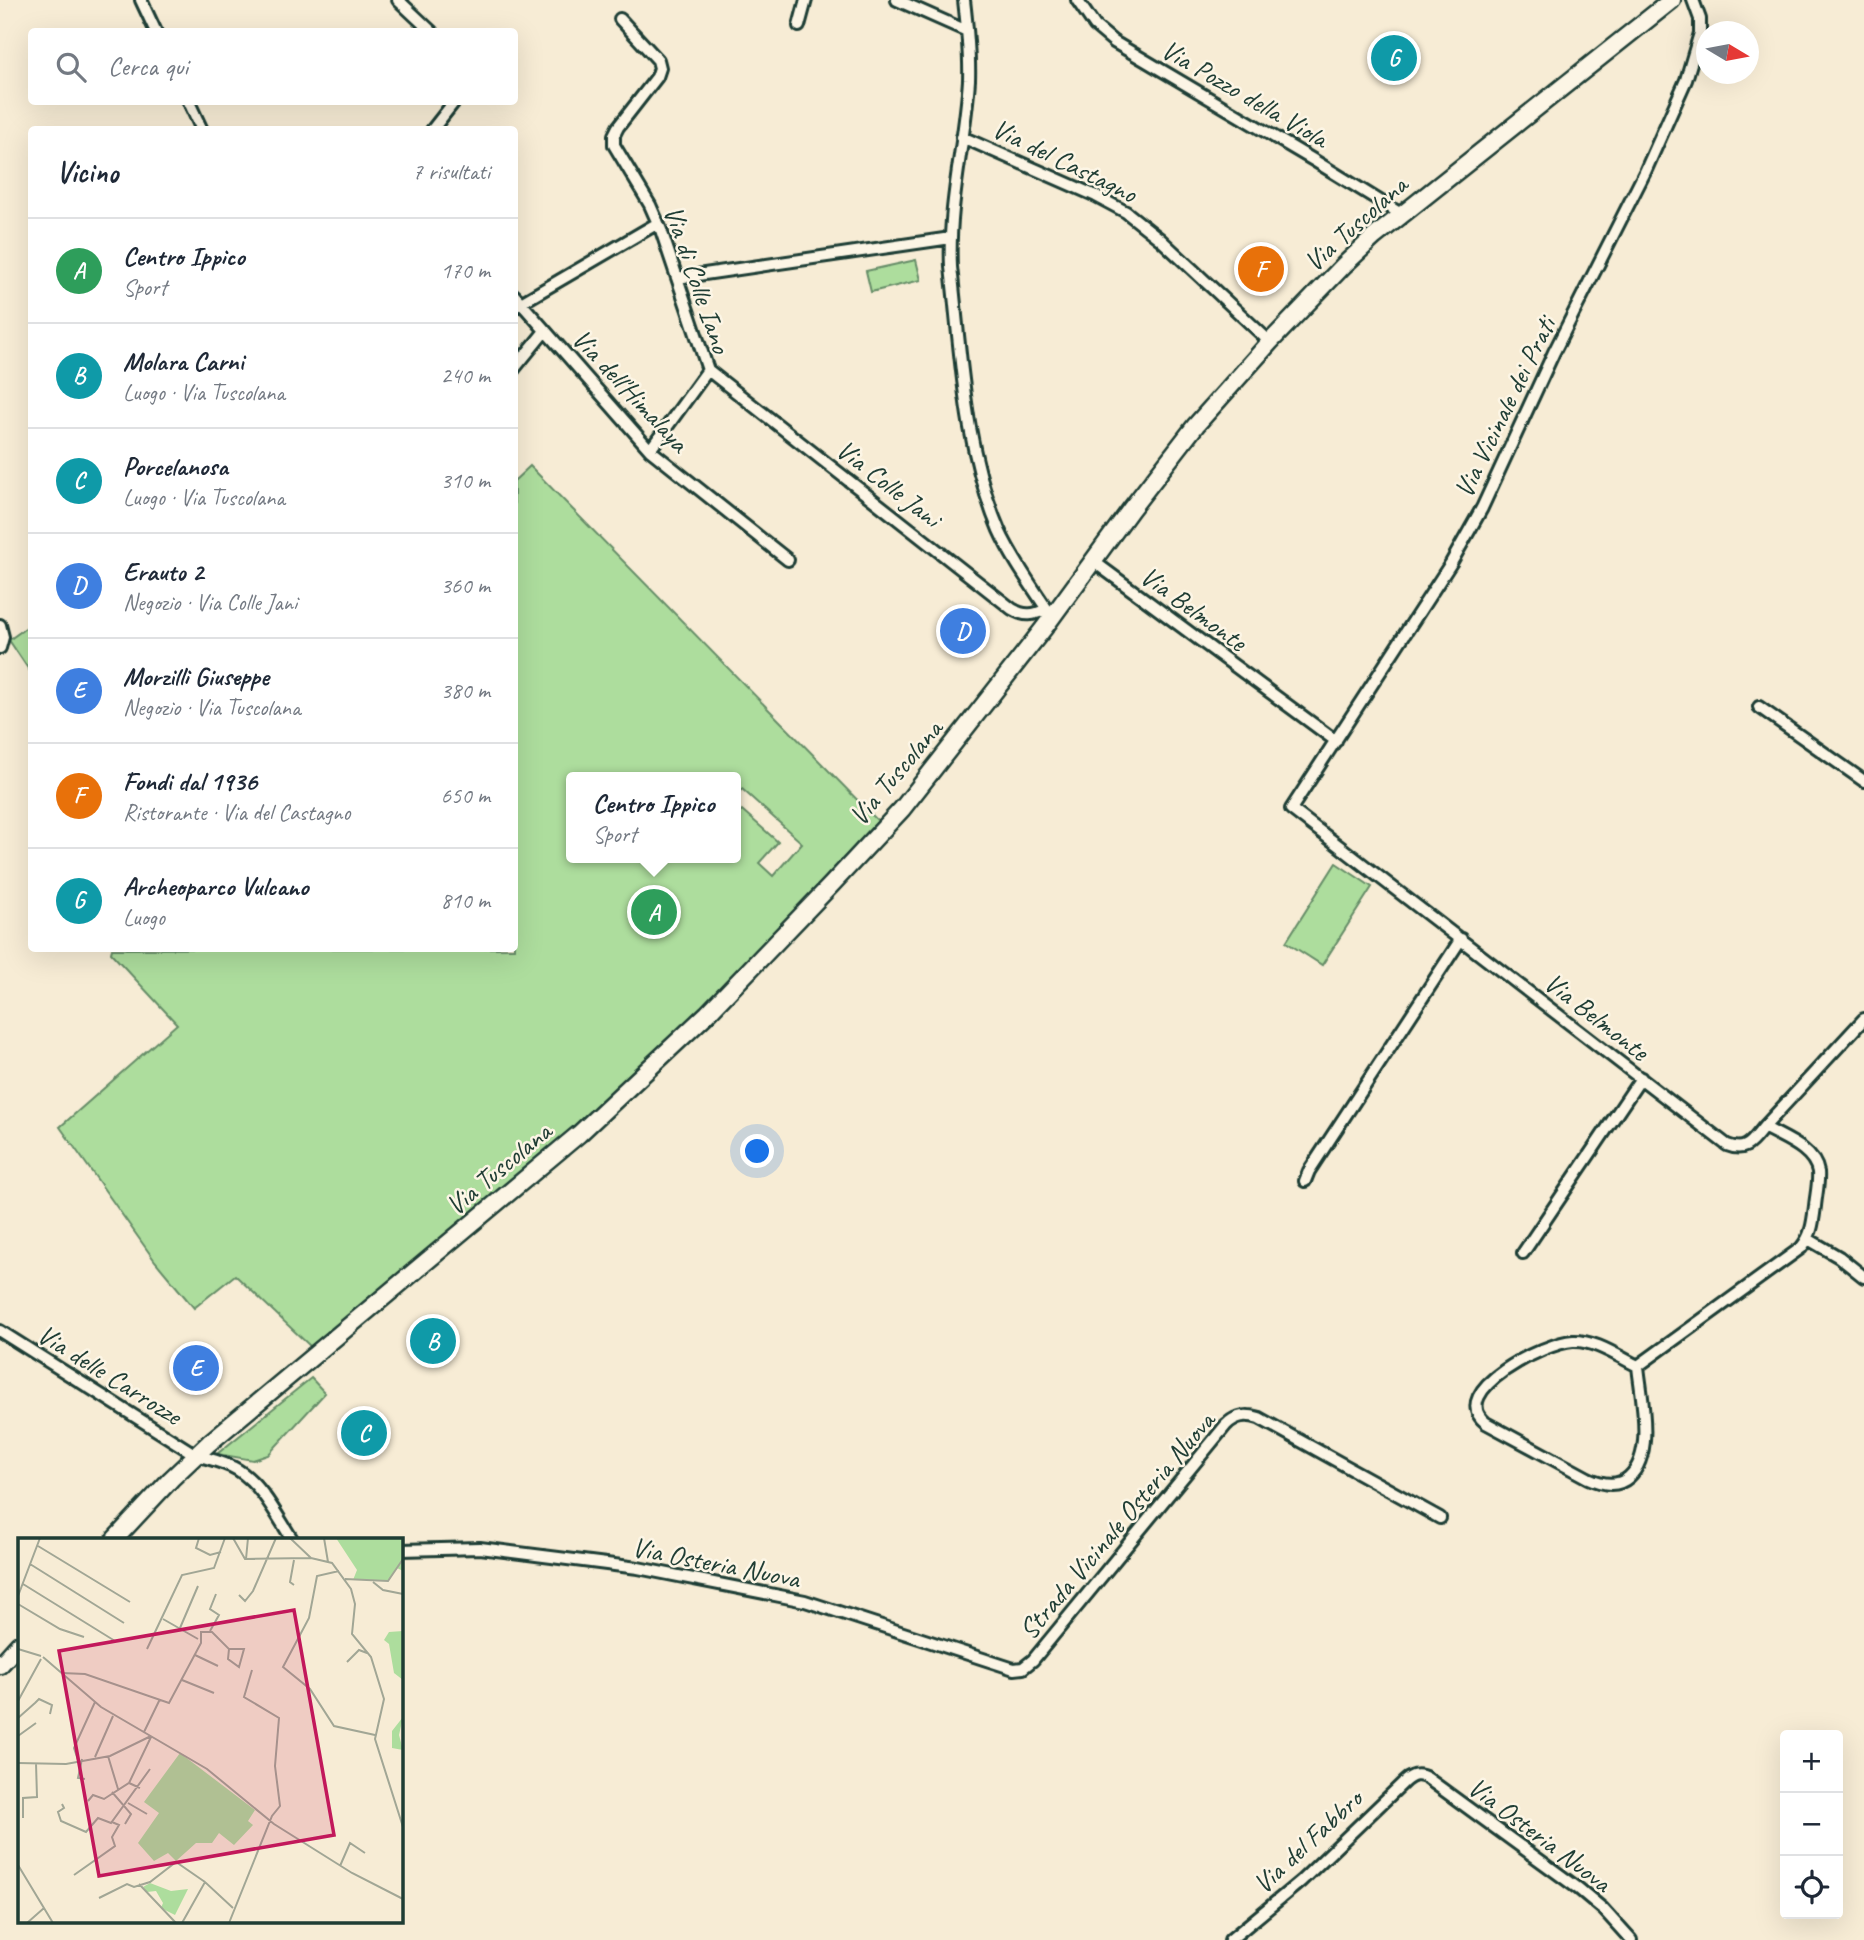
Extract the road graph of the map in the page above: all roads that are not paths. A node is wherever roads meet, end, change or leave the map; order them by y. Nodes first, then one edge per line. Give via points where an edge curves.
1 (141, 0) edge
2 (398, 0) edge
3 (806, 0) edge
4 (897, 0) edge
5 (964, 0) edge
6 (1077, 0) edge
7 (1672, 0) edge
8 (1693, 0) edge
9 (620, 19) dead end
10 (799, 26) dead end
11 (154, 28) edge
12 (428, 28) edge
13 (967, 32) junction
14 (190, 105) edge
15 (452, 105) edge
16 (200, 126) edge
17 (435, 126) edge
18 (962, 137) junction
19 (1401, 214) junction
20 (659, 223) junction
21 (951, 238) junction
22 (677, 278) junction
23 (518, 301) edge
24 (518, 303) edge
25 (545, 331) junction
26 (1270, 342) junction
27 (518, 364) edge
28 (708, 370) junction
29 (650, 450) junction
30 (788, 560) dead end
31 (1093, 561) junction
32 (1049, 613) junction
33 (0, 625) edge
34 (0, 648) edge
35 (1759, 707) dead end
36 (1336, 741) junction
37 (1864, 781) edge
38 (1291, 809) joint
39 (1461, 939) junction
40 (1864, 1019) edge
41 (1641, 1079) junction
42 (1764, 1127) junction
43 (1305, 1181) dead end
44 (1808, 1239) junction
45 (1523, 1253) dead end
46 (1864, 1277) edge
47 (0, 1331) edge
48 (1638, 1366) junction
49 (196, 1455) junction
50 (1440, 1518) dead end
51 (115, 1538) edge
52 (291, 1538) edge
53 (402, 1550) edge
54 (18, 1645) edge
55 (0, 1665) edge
56 (1014, 1669) joint
57 (1415, 1775) joint
58 (1230, 1940) edge
59 (1631, 1940) edge

1 - 11 street
2 - 12 street
3 - 10 street
4 - 13 street
5 - 13 street
6 - 19 street, Via Pozzo della Viola via 1095,26 1114,42
7 - 19 main road, Via Tuscolana
8 - 36 street, Via Vicinale dei Prati via 1700,23 1699,43 1645,172 1465,539
9 - 20 street, Via di Colle Iano via 660,65 657,77 613,139
13 - 18 street via 969,76
14 - 16 street
15 - 17 street
18 - 21 street
18 - 26 street, Via del Castagno via 1126,212
19 - 26 main road, Via Tuscolana via 1357,252
20 - 22 street, Via di Colle Iano
20 - 23 street
21 - 22 street
21 - 32 street via 967,406 979,464 1000,532
22 - 28 street, Via di Colle Iano
24 - 25 street, Via dell'Himalaya
25 - 27 street
25 - 29 street, Via dell'Himalaya
26 - 31 main road, Via Tuscolana via 1191,431
28 - 29 street, Via di Colle Iano
28 - 32 street, Via Colle Jani via 1012,609 1025,615
29 - 30 street, Via dell'Himalaya
31 - 32 main road, Via Tuscolana
31 - 36 street, Via Belmonte
32 - 49 main road, Via Tuscolana via 902,809 707,1014 579,1134
33 - 34 street
35 - 37 street
36 - 38 street, Via Vicinale dei Prati
38 - 39 street, Via Belmonte
39 - 41 street, Via Belmonte
39 - 43 street
40 - 42 street, Via Belmonte
41 - 42 street, Via Belmonte via 1731,1146 1747,1145
41 - 45 street
42 - 44 street via 1805,1151 1815,1163 1818,1176
44 - 46 street
44 - 48 street
47 - 49 street, Via delle Carrozze
48 - 48 street via 1590,1344 1558,1343 1487,1382 1478,1402 1479,1414 1486,1423 1592,1480 1621,1482 1637,1469 1644,1448
49 - 51 main road, Via Tuscolana
49 - 52 street via 240,1472
50 - 56 street, Strada Vicinale Osteria Nuova via 1259,1418 1236,1418 1033,1660
53 - 56 street, Via Osteria Nuova via 480,1548 638,1568 805,1601
54 - 55 main road
57 - 58 street, Via del Fabbro
57 - 59 street, Via Osteria Nuova via 1427,1777 1580,1889

